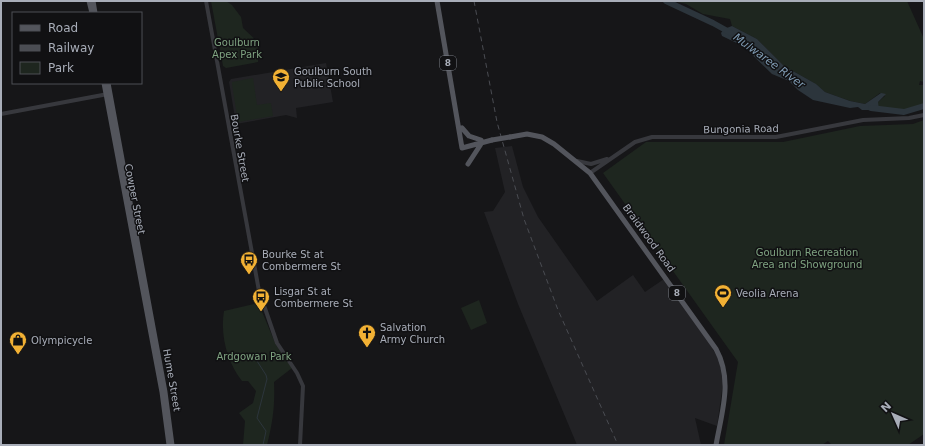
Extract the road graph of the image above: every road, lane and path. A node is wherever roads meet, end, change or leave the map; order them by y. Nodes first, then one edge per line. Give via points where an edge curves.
1 (89, 1) edge
2 (93, 1) edge
3 (206, 1) edge
4 (436, 1) edge
5 (92, 12) edge
6 (95, 12) edge
7 (104, 84) edge
8 (108, 84) edge
9 (108, 94) junction
10 (1, 114) edge
11 (924, 115) edge
12 (461, 126) junction
13 (482, 142) junction
14 (614, 155) junction
15 (574, 160) junction
16 (468, 164) dead end
17 (590, 173) junction
18 (150, 318) junction
19 (169, 445) edge
20 (172, 445) edge
21 (300, 445) edge
22 (716, 445) edge

1 - 5 main road
2 - 6 main road
3 - 21 street, Bourke Street via 261,298 277,343 302,384 304,396
4 - 12 main road, 8
7 - 9 main road, Cowper Street
8 - 9 main road, Cowper Street
9 - 10 street
9 - 18 main road, Cowper Street
11 - 14 street, Bungonia Road via 863,120 776,137 652,138 635,142
12 - 13 main road via 469,136
12 - 13 main road, Braidwood Road via 463,146
13 - 15 main road, Braidwood Road / 8, bridge via 527,134 554,144
13 - 16 main road
14 - 15 street via 591,164
14 - 17 street, Bungonia Road
15 - 17 main road, Braidwood Road / 8
17 - 22 main road, Braidwood Road / 8 via 721,358 726,382
18 - 19 main road, Hume Street
18 - 20 main road, Hume Street via 165,392

